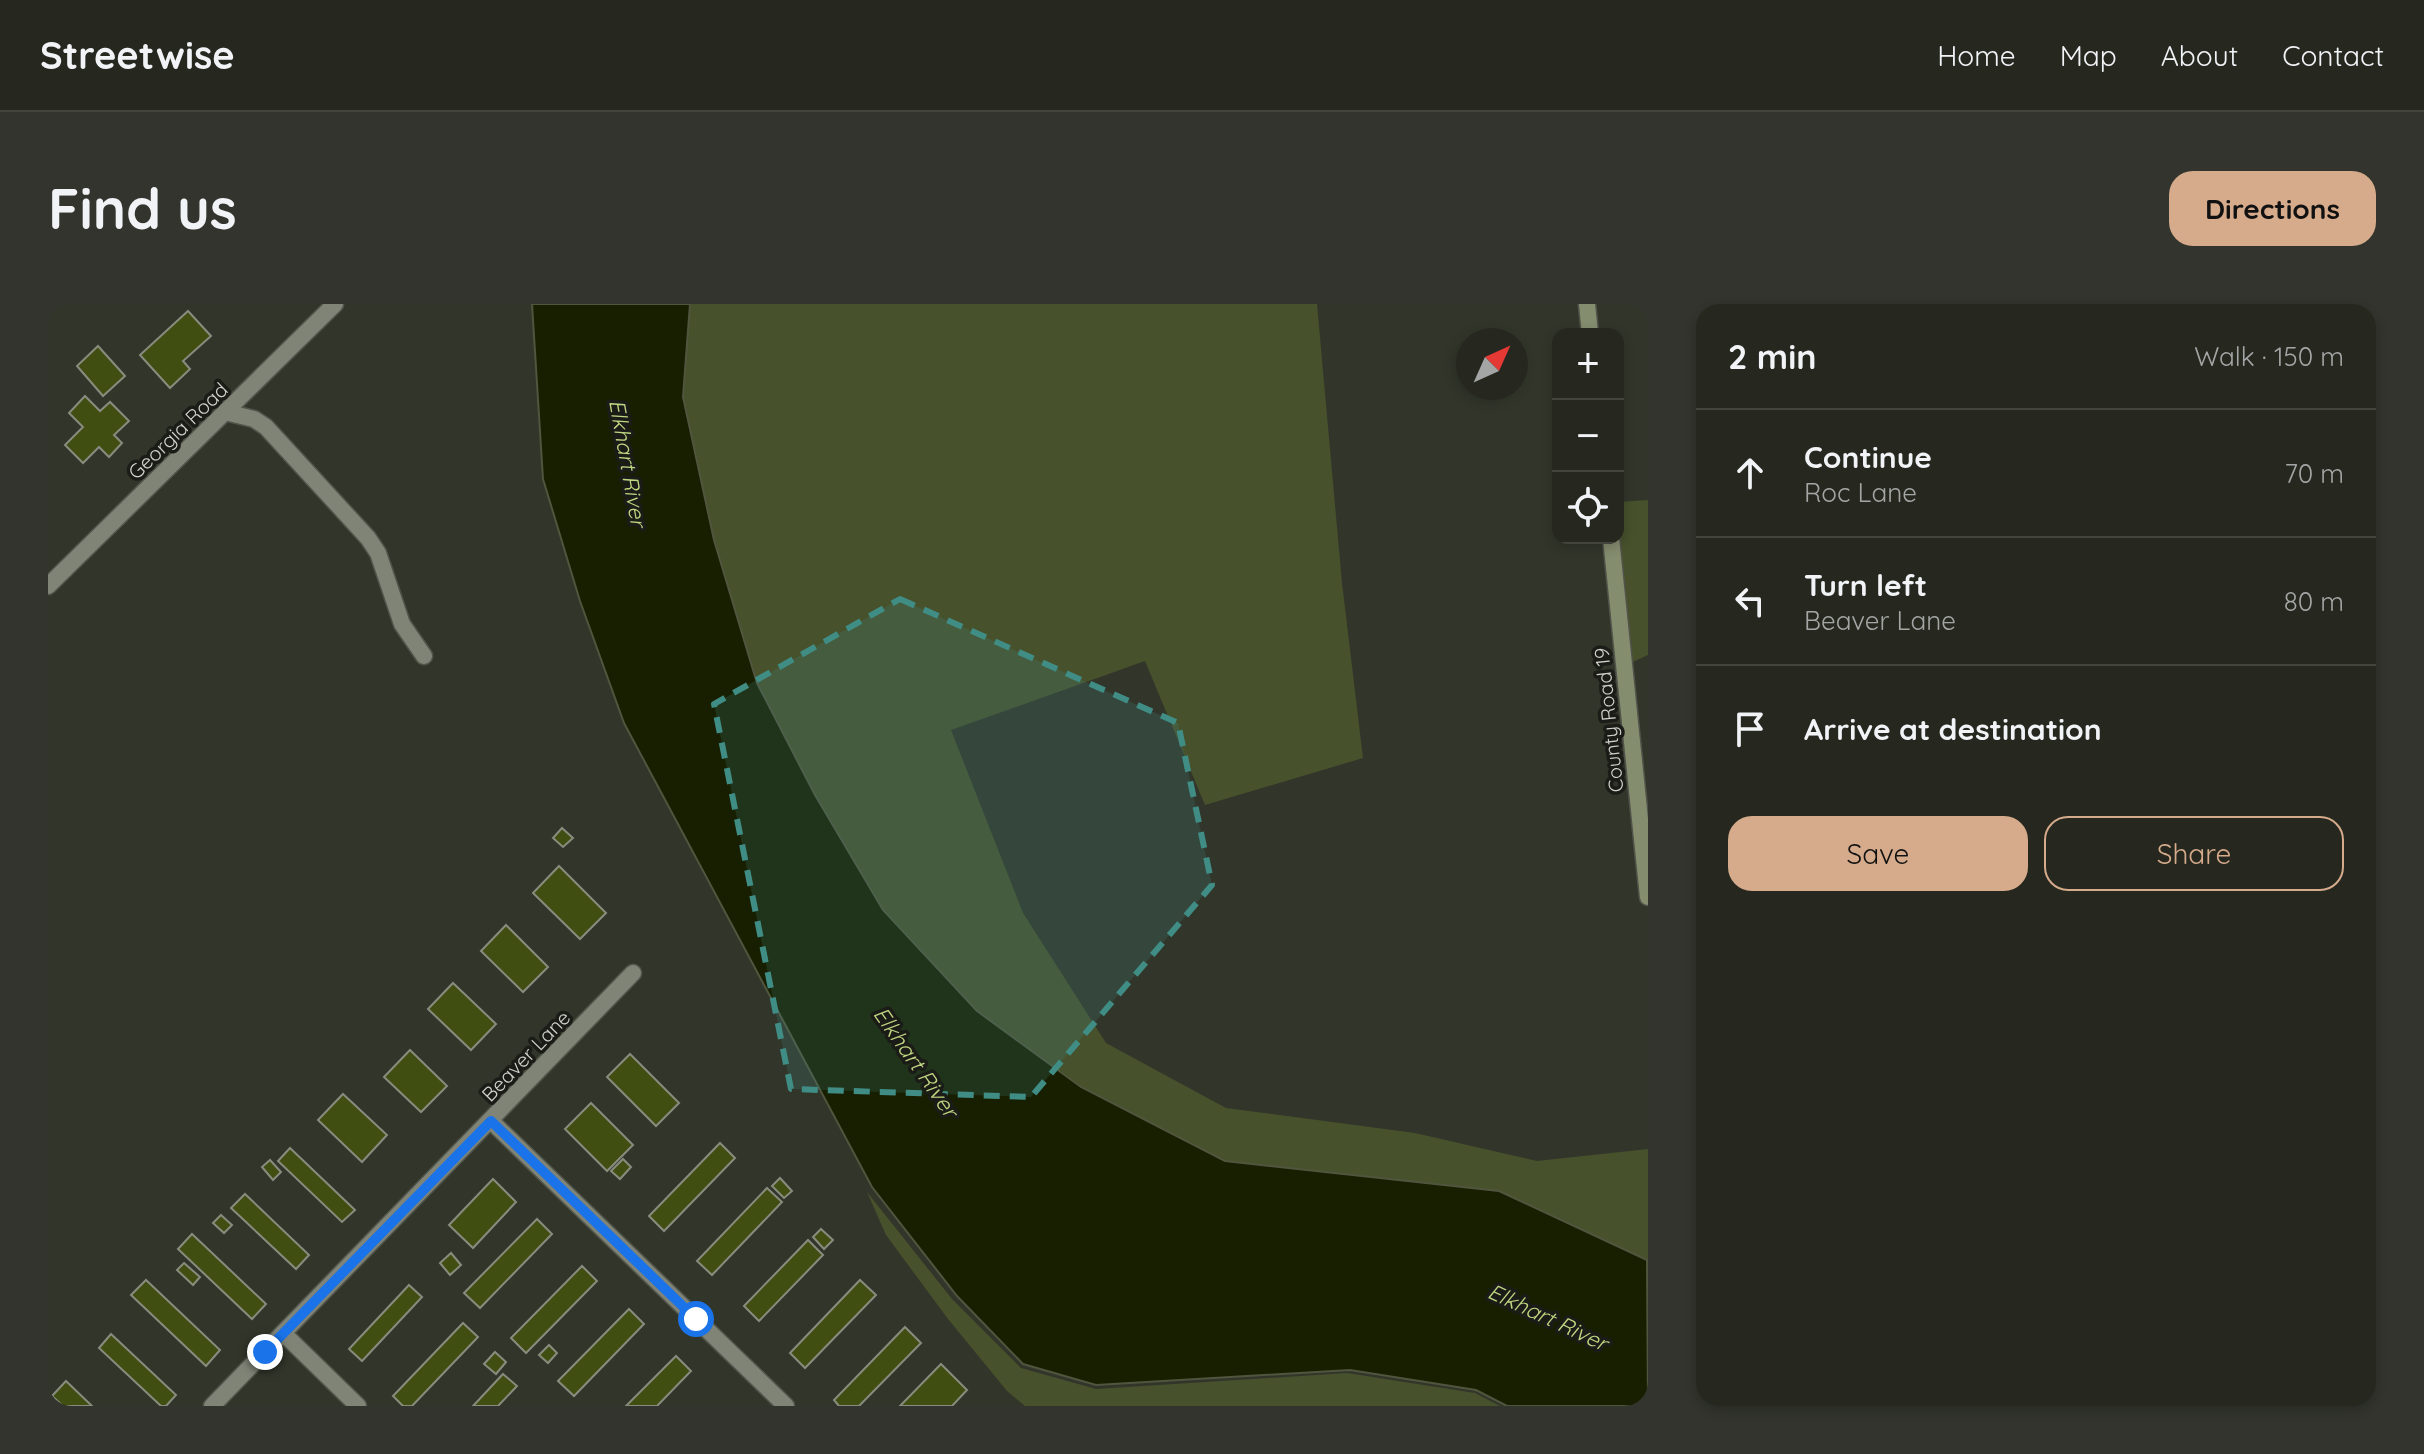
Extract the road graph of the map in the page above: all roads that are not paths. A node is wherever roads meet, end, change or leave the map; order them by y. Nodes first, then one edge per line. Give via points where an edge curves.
1 (335, 304) edge
2 (1587, 304) edge
3 (1589, 328) edge
4 (225, 412) junction
5 (1612, 544) edge
6 (48, 586) edge
7 (424, 656) dead end
8 (1648, 897) edge
9 (633, 973) dead end
10 (491, 1121) junction
11 (283, 1333) junction
12 (212, 1406) edge
13 (358, 1406) edge
14 (786, 1406) edge

1 - 4 street, Georgia Road
2 - 3 street
4 - 6 street, Georgia Road
4 - 7 street via 266,427 368,538 402,624
5 - 8 street, County Road 19
9 - 10 street, Beaver Lane
10 - 11 street, Beaver Lane
10 - 14 street
11 - 12 street, Beaver Lane
11 - 13 street

